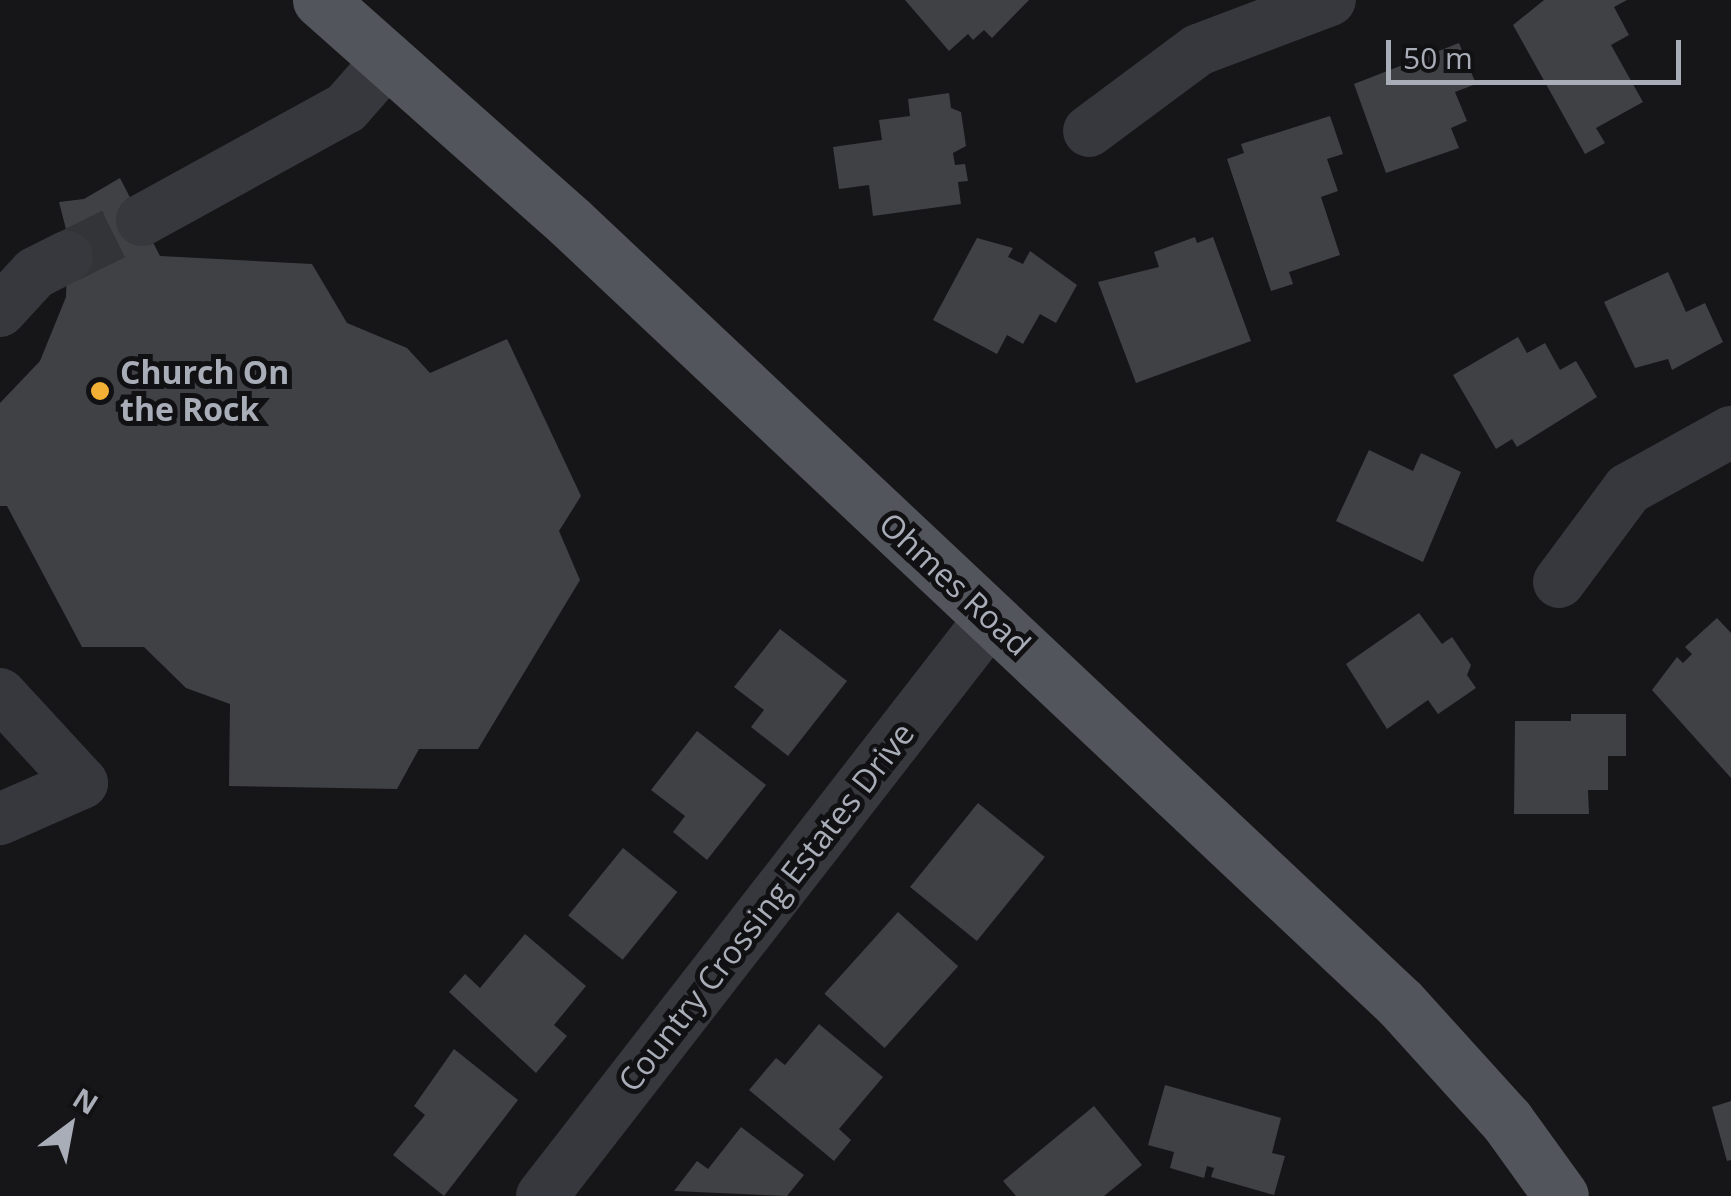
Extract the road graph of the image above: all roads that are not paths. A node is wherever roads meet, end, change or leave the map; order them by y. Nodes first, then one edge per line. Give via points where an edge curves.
1 (1330, 0) edge
2 (360, 22) edge
3 (1089, 131) dead end
4 (142, 220) tunnel mouth
5 (67, 257) tunnel mouth
6 (0, 311) edge
7 (1731, 432) edge
8 (1558, 582) dead end
9 (991, 618) junction
10 (0, 694) edge
11 (0, 818) edge
12 (542, 1196) edge
13 (1560, 1196) edge

1 - 3 street via 1198,50
2 - 4 street via 346,108
2 - 9 main road, Ohmes Road
5 - 6 street via 35,273
7 - 8 street via 1628,489
9 - 12 street, Country Crossing Estates Drive
9 - 13 main road, Ohmes Road via 1400,1003 1507,1121
10 - 11 street via 82,783

